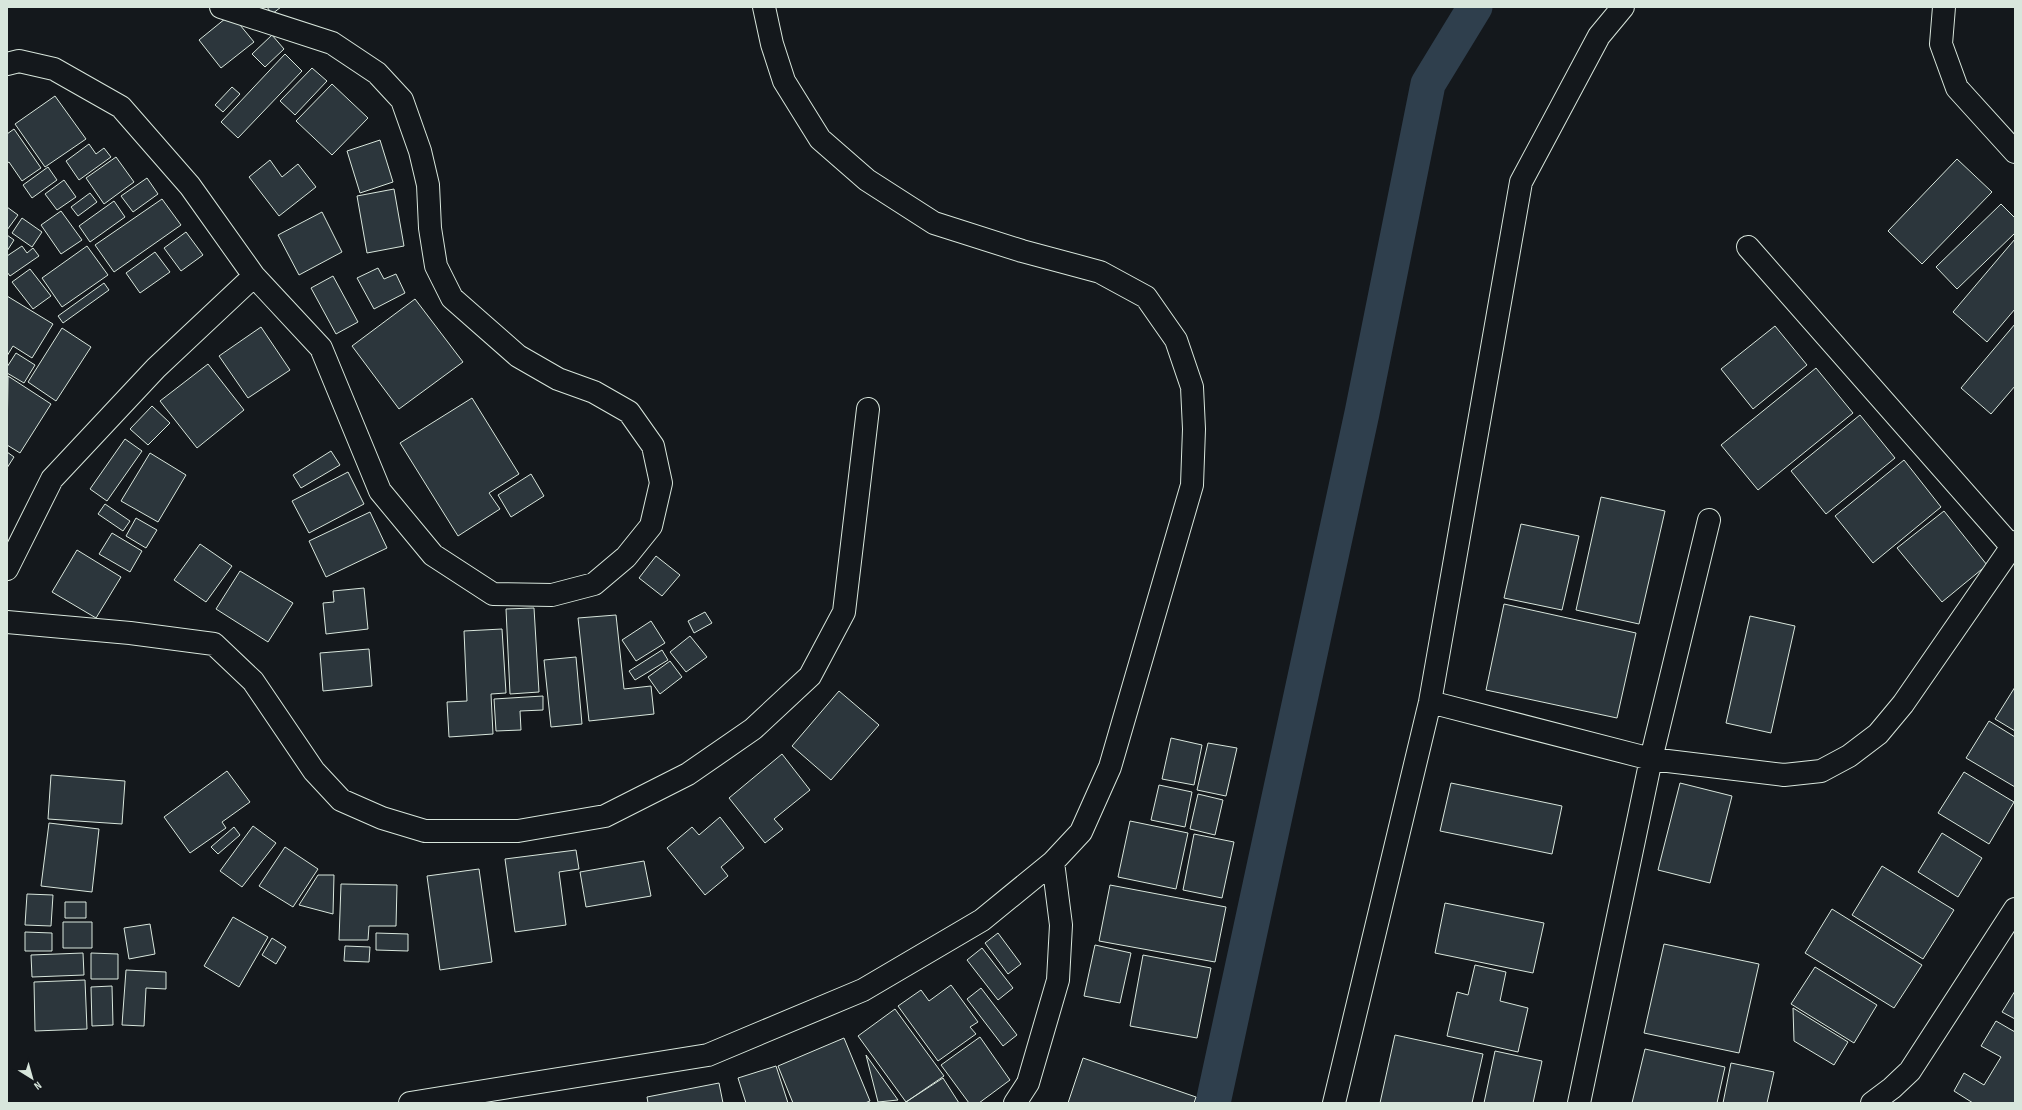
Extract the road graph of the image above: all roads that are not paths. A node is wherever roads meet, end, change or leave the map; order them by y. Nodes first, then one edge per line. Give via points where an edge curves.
1 (221, 7) edge
2 (764, 7) edge
3 (1623, 7) edge
4 (1944, 7) edge
5 (7, 64) edge
6 (2015, 152) edge
7 (1748, 248) dead end
8 (254, 276) junction
9 (868, 409) dead end
10 (1709, 520) dead end
11 (2013, 544) edge
12 (7, 569) edge
13 (7, 622) edge
14 (1430, 702) junction
15 (1651, 759) junction
16 (1054, 862) junction
17 (2015, 909) edge
18 (410, 1103) edge
19 (1015, 1103) edge
20 (1334, 1103) edge
21 (1579, 1103) edge
22 (1872, 1103) edge

1 - 8 street via 332,43 378,73 402,100 420,151 428,186 430,228 436,266 452,298 518,356 630,412 652,446 661,483 651,526 626,557 594,584 552,595 493,594 433,555 380,491 321,348
2 - 16 street via 784,81 820,139 867,180 934,223 1100,272 1146,297 1176,340 1190,380 1194,429 1192,484 1110,767 1081,832
3 - 14 street via 1599,36 1521,182
4 - 6 street via 1941,44 1957,88
5 - 8 street via 19,61 54,69 120,107 190,186
7 - 11 street
8 - 12 street via 156,368 52,479
9 - 13 street via 844,612 810,676 753,729 688,774 605,816 510,831 424,831 382,818 341,800 314,771 253,681 214,644
10 - 15 street
11 - 15 street via 1903,704 1878,734 1849,756 1821,771 1784,775
14 - 15 street
14 - 20 street
15 - 21 street
16 - 18 street via 982,920 864,990 708,1055
16 - 19 street via 1061,925 1058,980 1028,1083
17 - 22 street via 1910,1071

